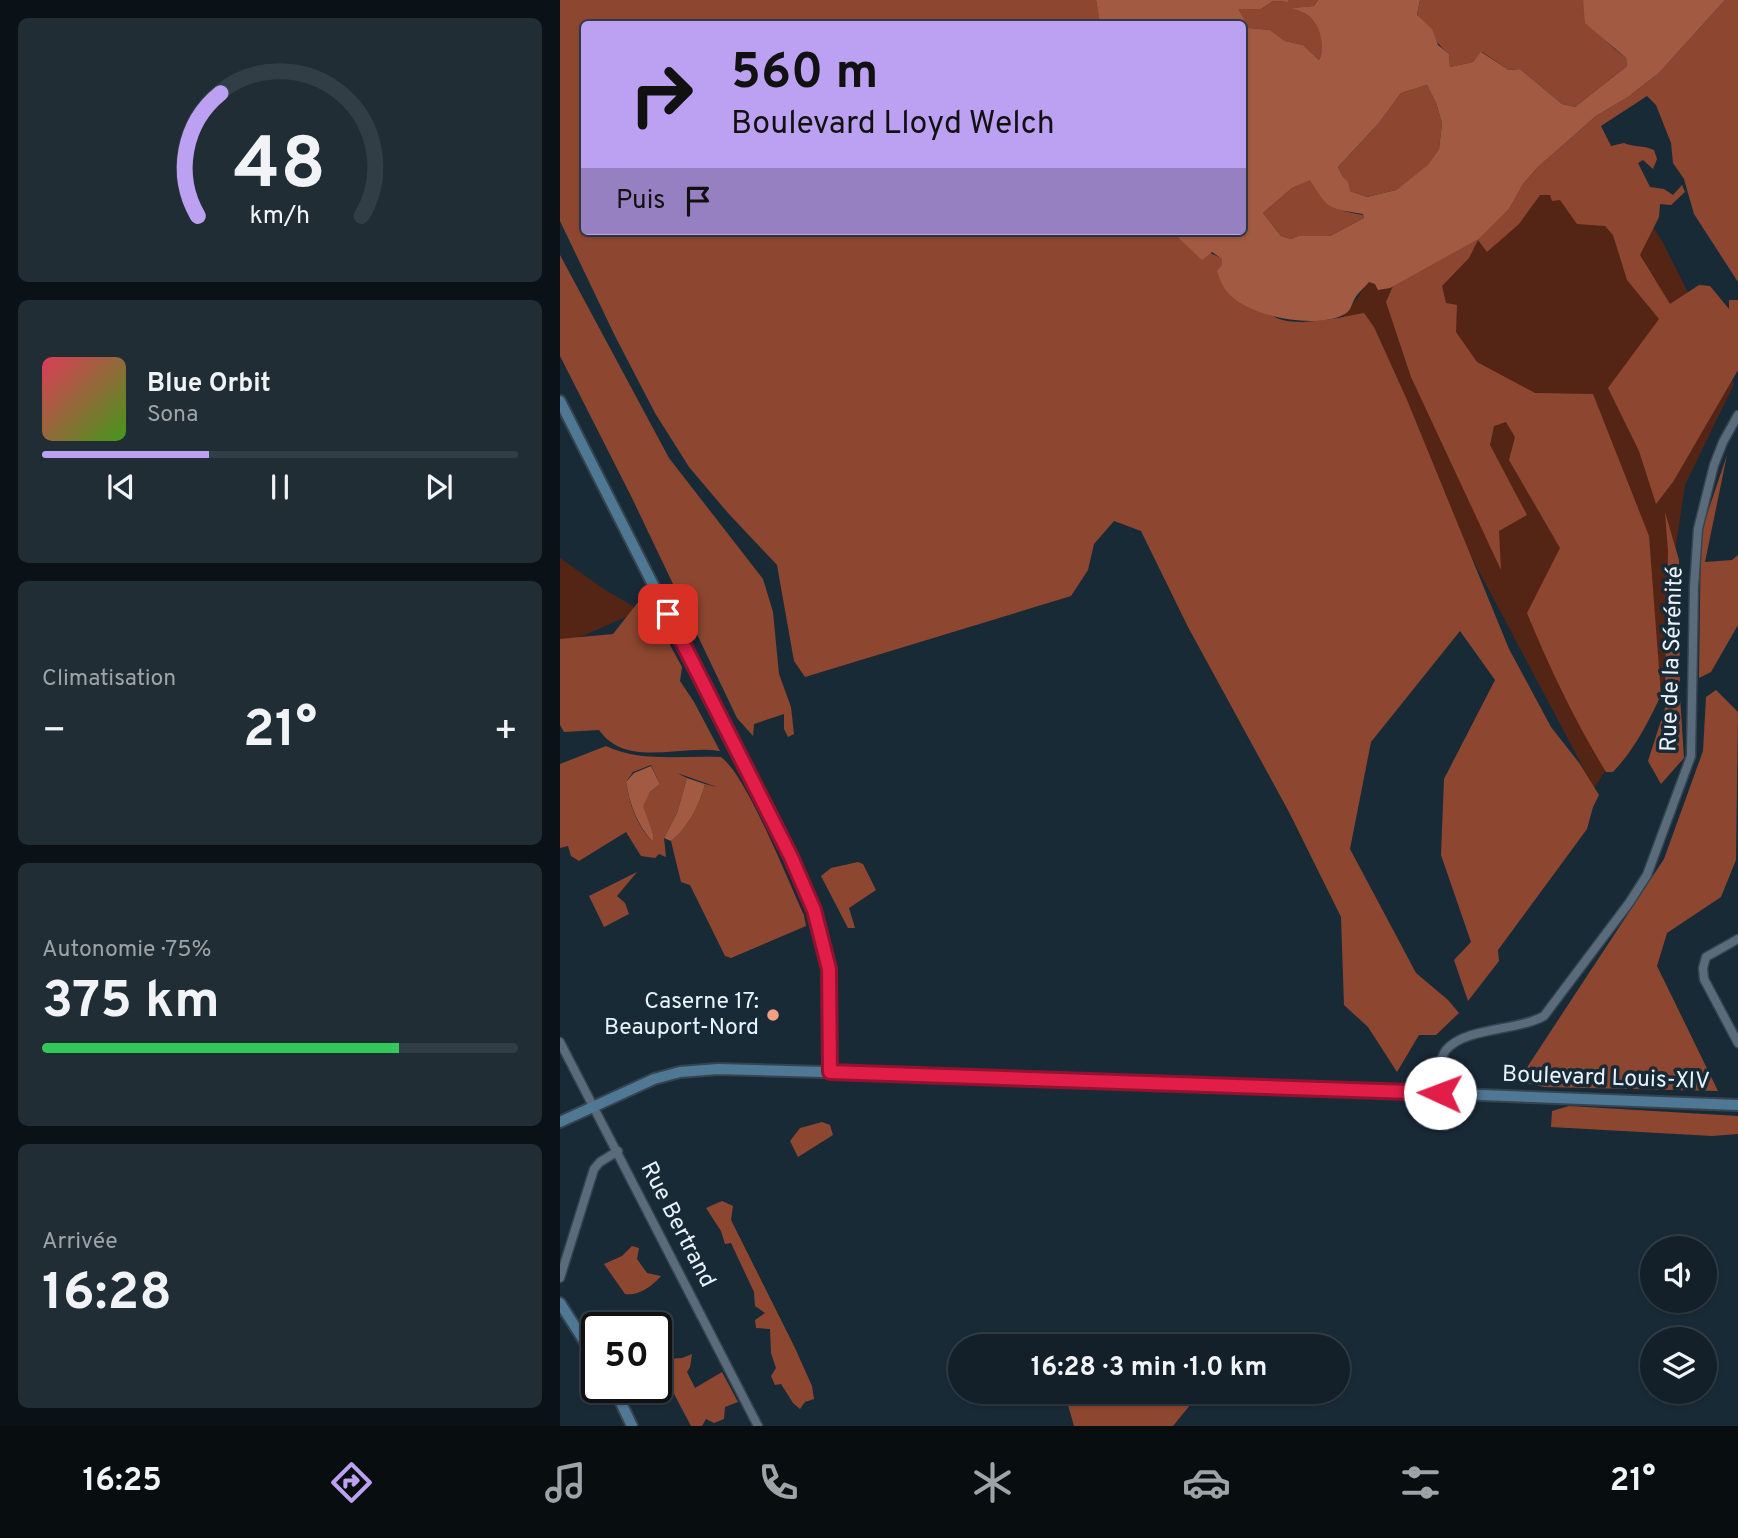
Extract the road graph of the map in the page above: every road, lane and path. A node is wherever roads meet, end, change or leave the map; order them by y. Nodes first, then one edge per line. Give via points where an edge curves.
1 (560, 401) edge
2 (1738, 415) edge
3 (1738, 939) edge
4 (1734, 1027) edge
5 (560, 1042) edge
6 (1738, 1043) edge
7 (830, 1072) junction
8 (1440, 1093) junction
9 (1738, 1105) edge
10 (595, 1106) junction
11 (560, 1122) edge
12 (618, 1152) junction
13 (560, 1278) edge
14 (560, 1303) edge
15 (581, 1336) edge
16 (621, 1403) edge
17 (632, 1426) edge
18 (758, 1426) edge

1 - 7 main road via 814,910 829,969
2 - 8 street, Rue de la Sérénité via 1714,466 1698,529 1690,756 1647,875 1544,1016 1457,1041 1445,1051
3 - 4 street via 1706,957 1703,968 1704,979
4 - 6 street
5 - 10 street, Rue Bertrand
7 - 8 main road, Boulevard Louis-XIV
7 - 10 main road, Boulevard Louis-XIV via 680,1072
8 - 9 main road, Boulevard Louis-XIV
10 - 11 main road, Boulevard Louis-XIV
10 - 12 street, Rue Bertrand
12 - 13 street via 594,1169
12 - 18 street, Rue Bertrand
14 - 15 main road
16 - 17 main road

